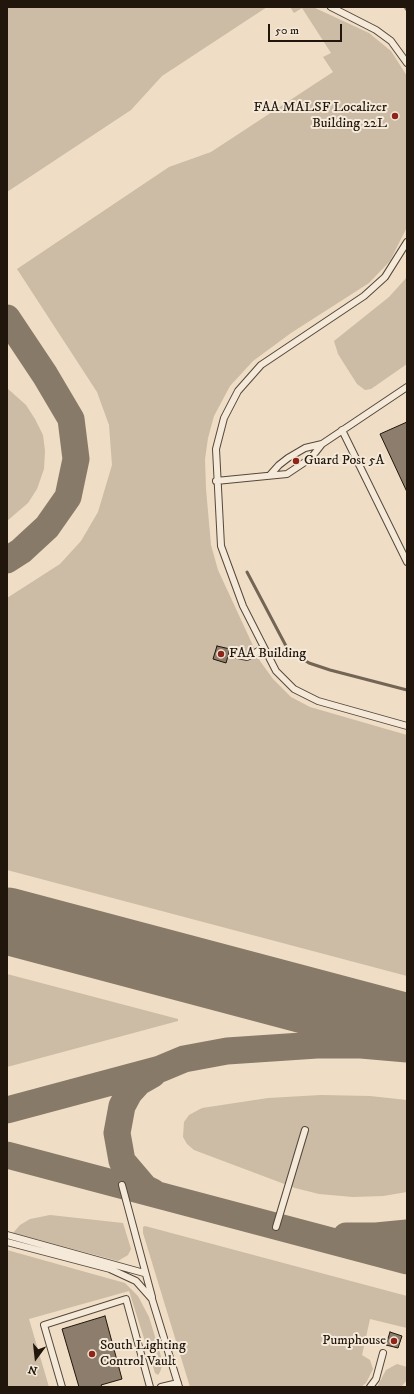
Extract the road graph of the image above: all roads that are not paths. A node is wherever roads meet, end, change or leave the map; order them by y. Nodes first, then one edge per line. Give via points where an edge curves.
1 (331, 7) edge
2 (407, 63) edge
3 (407, 242) edge
4 (407, 387) edge
5 (342, 430) junction
6 (322, 444) junction
7 (270, 475) junction
8 (216, 481) junction
9 (407, 562) edge
10 (264, 648) junction
11 (234, 654) dead end
12 (407, 726) edge
13 (305, 1130) dead end
14 (122, 1185) dead end
15 (276, 1227) dead end
16 (7, 1235) edge
17 (7, 1242) edge
18 (144, 1273) junction
19 (152, 1299) junction
20 (383, 1353) dead end
21 (179, 1385) edge
22 (62, 1387) edge
23 (150, 1387) edge
24 (161, 1387) edge
25 (370, 1387) edge

1 - 2 lane via 376,30 391,41
3 - 8 lane via 385,277 364,296 261,365 238,390 224,418 216,449
4 - 5 lane
5 - 6 lane
5 - 9 lane
6 - 7 lane via 305,448 288,458
6 - 7 lane via 303,464 287,474
7 - 8 lane
8 - 10 lane via 221,546 243,606
10 - 11 lane via 247,657
10 - 12 lane via 276,671 294,689 318,701
13 - 15 lane
14 - 18 lane
16 - 18 lane
17 - 19 lane via 125,1274 136,1281
18 - 19 lane
19 - 21 lane
20 - 25 lane via 376,1379
21 - 24 lane
22 - 23 lane via 44,1325 126,1299

